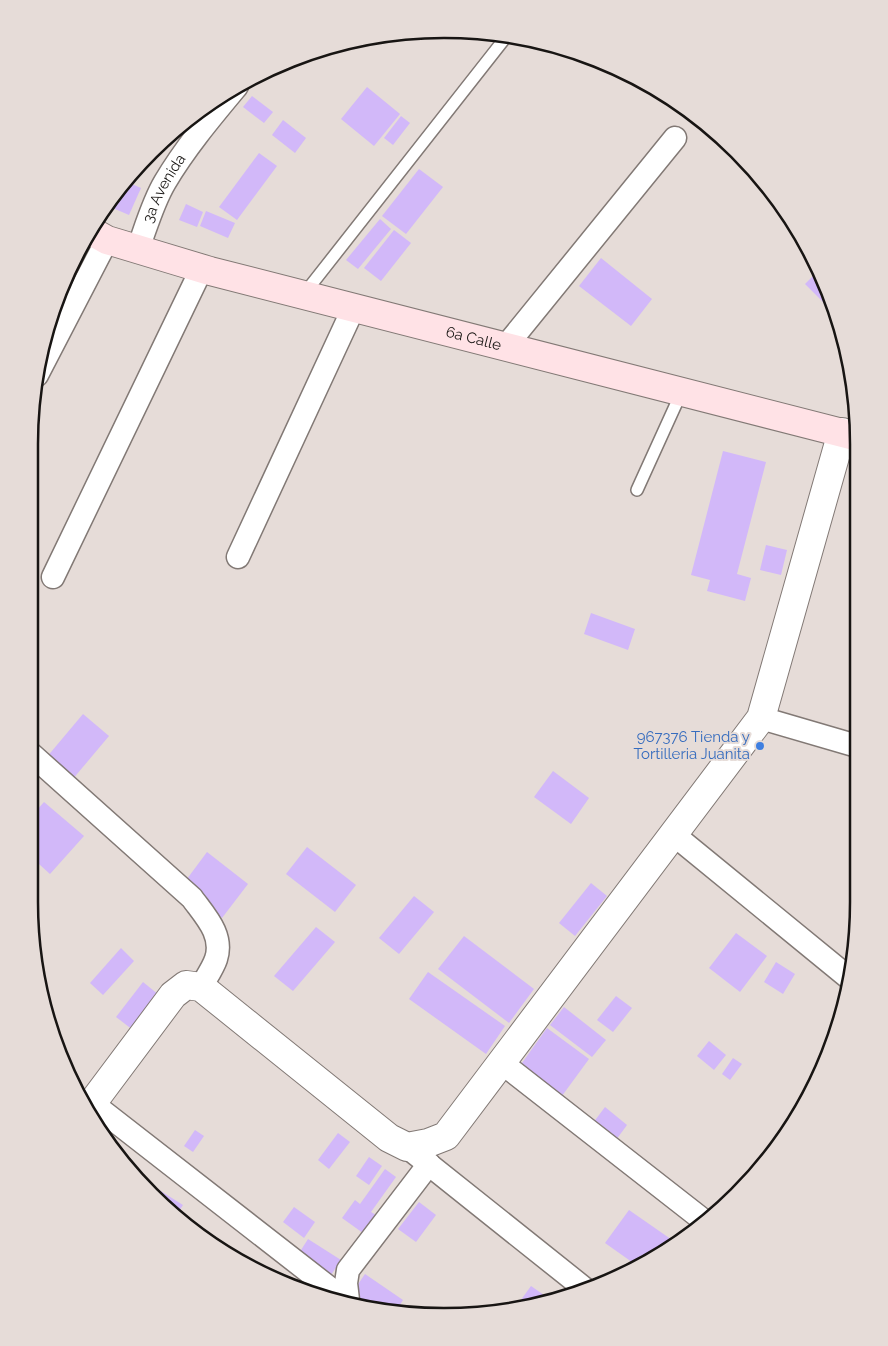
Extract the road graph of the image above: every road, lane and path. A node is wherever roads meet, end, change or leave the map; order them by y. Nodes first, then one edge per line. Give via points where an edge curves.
1 (502, 42) edge
2 (209, 113) edge
3 (675, 138) dead end
4 (99, 235) edge
5 (138, 249) junction
6 (202, 268) junction
7 (304, 294) junction
8 (354, 307) junction
9 (506, 346) junction
10 (49, 348) edge
11 (682, 391) junction
12 (850, 435) edge
13 (636, 490) dead end
14 (238, 557) dead end
15 (53, 577) dead end
16 (761, 718) junction
17 (850, 744) edge
18 (38, 760) edge
19 (673, 834) junction
20 (844, 974) edge
21 (201, 987) junction
22 (502, 1063) junction
23 (91, 1104) edge
24 (95, 1110) edge
25 (407, 1147) junction
26 (429, 1164) junction
27 (700, 1217) edge
28 (580, 1285) edge
29 (341, 1295) edge
30 (347, 1297) edge

1 - 7 lane
2 - 5 street, 3a Avenida via 166,180
3 - 9 street
4 - 5 main road, 6a Calle
4 - 10 street
5 - 6 main road, 6a Calle
6 - 7 main road, 6a Calle
6 - 15 street
7 - 8 main road, 6a Calle
8 - 9 main road, 6a Calle
8 - 14 street
9 - 11 main road, 6a Calle
11 - 12 main road, 6a Calle
11 - 13 lane
12 - 16 street
16 - 17 street
16 - 19 street
18 - 21 street via 192,898 213,927 219,944 216,959
19 - 20 street
19 - 22 street
21 - 23 street via 186,985 173,995
21 - 25 street via 389,1138
22 - 25 street via 446,1136
22 - 27 street
24 - 29 street
25 - 26 street
26 - 28 street
26 - 30 street via 348,1270

